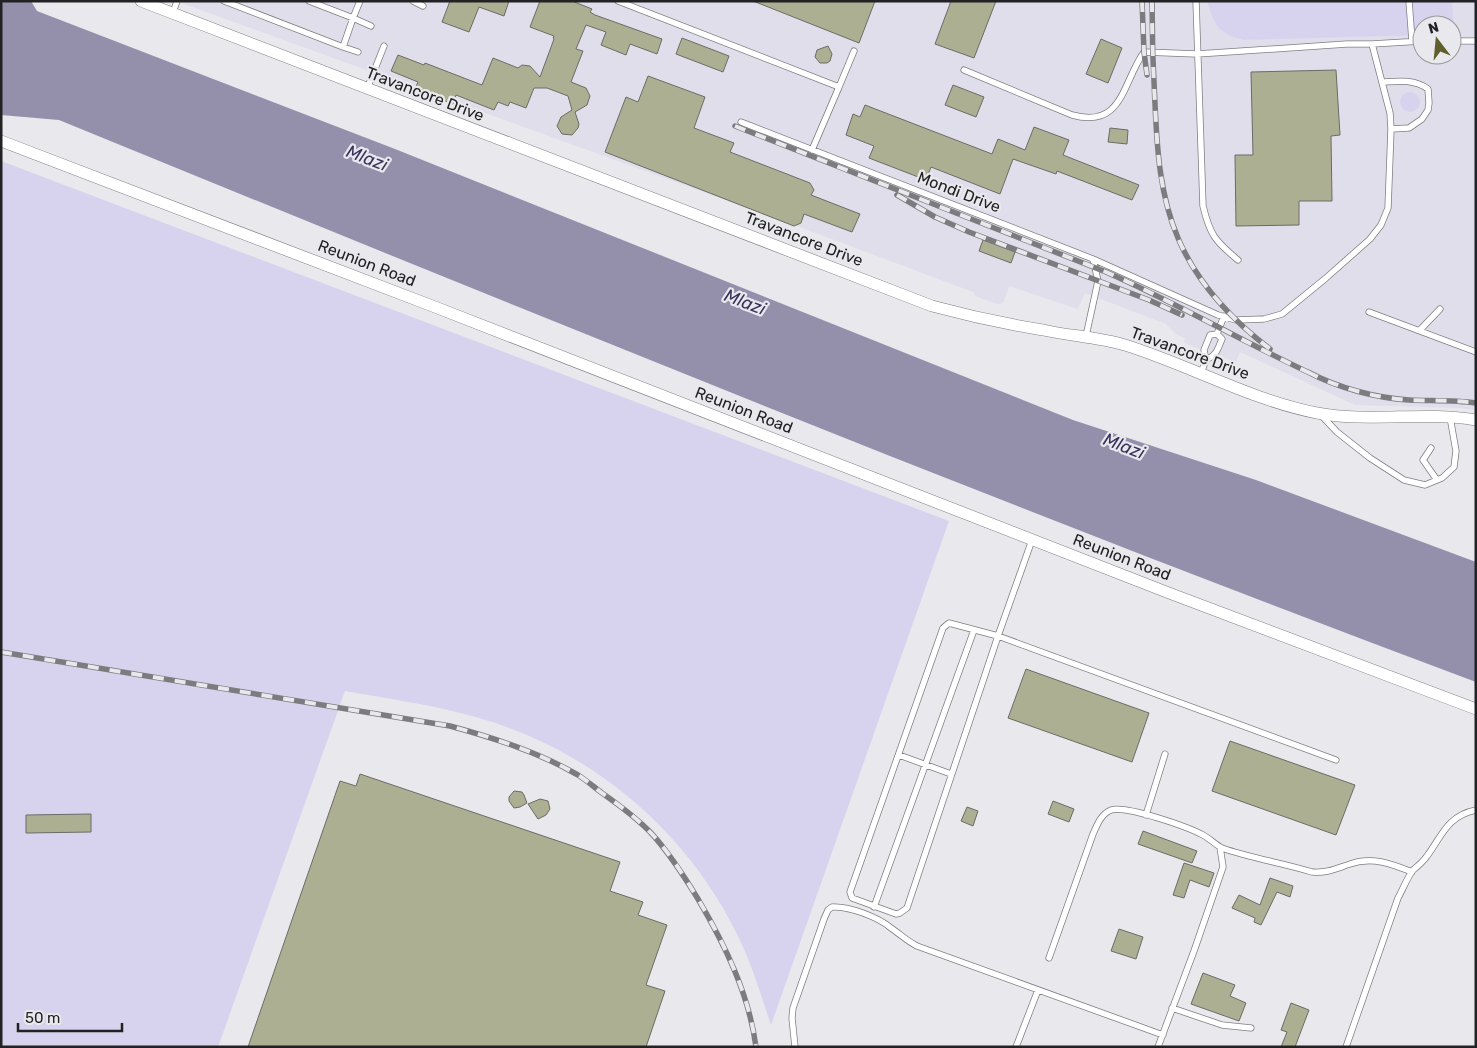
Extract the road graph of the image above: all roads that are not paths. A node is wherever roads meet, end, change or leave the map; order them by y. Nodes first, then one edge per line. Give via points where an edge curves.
1 (177, 1) edge
2 (224, 1) edge
3 (309, 1) edge
4 (360, 1) edge
5 (413, 1) edge
6 (618, 1) edge
7 (1196, 1) edge
8 (1409, 1) edge
9 (148, 3) edge
10 (423, 6) dead end
11 (173, 13) junction
12 (353, 18) junction
13 (371, 26) dead end
14 (1412, 41) joint
15 (1462, 41) edge
16 (1476, 41) edge
17 (1372, 44) junction
18 (384, 46) dead end
19 (342, 47) junction
20 (854, 51) dead end
21 (358, 52) dead end
22 (1197, 54) junction
23 (964, 70) dead end
24 (1383, 82) junction
25 (839, 87) junction
26 (367, 89) junction
27 (741, 122) dead end
28 (1390, 129) junction
29 (1, 142) edge
30 (812, 150) junction
31 (1093, 259) junction
32 (1238, 260) dead end
33 (1440, 309) dead end
34 (1369, 312) dead end
35 (1224, 316) junction
36 (1420, 330) junction
37 (1217, 334) junction
38 (1086, 336) junction
39 (1476, 352) edge
40 (1206, 360) junction
41 (1201, 373) junction
42 (1320, 413) junction
43 (1450, 417) junction
44 (1476, 420) edge
45 (1431, 448) dead end
46 (1436, 480) junction
47 (1032, 540) junction
48 (974, 630) junction
49 (998, 636) junction
50 (1476, 710) edge
51 (1165, 754) dead end
52 (899, 755) junction
53 (1336, 760) dead end
54 (926, 765) junction
55 (951, 774) junction
56 (1476, 810) edge
57 (1146, 815) junction
58 (1220, 847) junction
59 (1412, 872) junction
60 (874, 907) junction
61 (1049, 958) dead end
62 (1038, 990) junction
63 (1172, 1008) junction
64 (1251, 1028) dead end
65 (1163, 1035) junction
66 (795, 1047) edge
67 (1016, 1047) edge
68 (1158, 1047) edge
69 (1346, 1047) edge

1 - 11 lane
2 - 19 lane
3 - 12 lane
4 - 12 lane
5 - 10 lane
6 - 25 lane
7 - 22 lane
8 - 14 lane
9 - 11 street, Travancore Drive
11 - 26 street, Travancore Drive
12 - 13 lane
12 - 19 lane
14 - 17 lane
15 - 16 lane
17 - 22 lane
17 - 24 lane, Mondi Drive
18 - 26 lane
19 - 21 lane
20 - 25 lane
22 - 23 lane via 1144,52 1114,109 1100,117 1072,115
22 - 32 lane via 1203,206 1214,238
24 - 28 lane, Mondi Drive
24 - 28 lane via 1420,83 1428,89 1429,95 1428,110 1422,119 1409,128
25 - 30 lane
26 - 38 street, Travancore Drive via 932,306 1044,331
27 - 30 lane, Mondi Drive
28 - 35 lane, Mondi Drive via 1388,208 1370,239 1282,314 1264,319 1236,320
29 - 47 street, Reunion Road via 436,307
30 - 31 lane, Mondi Drive
31 - 35 lane, Mondi Drive
31 - 38 lane via 1098,281
33 - 36 lane
34 - 36 lane
35 - 37 lane
36 - 39 lane
37 - 40 lane via 1210,335 1204,350
37 - 40 lane via 1222,339 1215,355
38 - 41 street, Travancore Drive via 1123,345
40 - 41 lane
41 - 42 street, Travancore Drive via 1284,405
42 - 43 street, Travancore Drive via 1358,417
42 - 46 lane via 1337,432 1404,480 1425,485
43 - 44 street, Travancore Drive
43 - 46 lane via 1456,451 1454,467
45 - 46 lane via 1423,460
47 - 49 lane
47 - 50 street, Reunion Road
48 - 49 lane
48 - 52 lane via 949,623 943,628
48 - 54 lane
49 - 53 lane
49 - 55 lane
51 - 57 lane
52 - 54 lane
52 - 60 lane via 850,892 852,898
54 - 55 lane
54 - 60 lane
55 - 60 lane via 907,908 896,914
56 - 59 lane via 1450,822 1423,862
57 - 58 lane via 1201,834
57 - 61 lane via 1122,809 1111,810 1097,823
58 - 59 lane via 1312,872 1324,873 1374,860
58 - 63 lane via 1223,867
59 - 69 lane via 1398,898
62 - 65 lane
62 - 66 lane via 911,943 878,920 846,908 832,907 824,919 793,1008
62 - 67 lane
63 - 64 lane via 1222,1024
63 - 65 lane
65 - 68 lane

